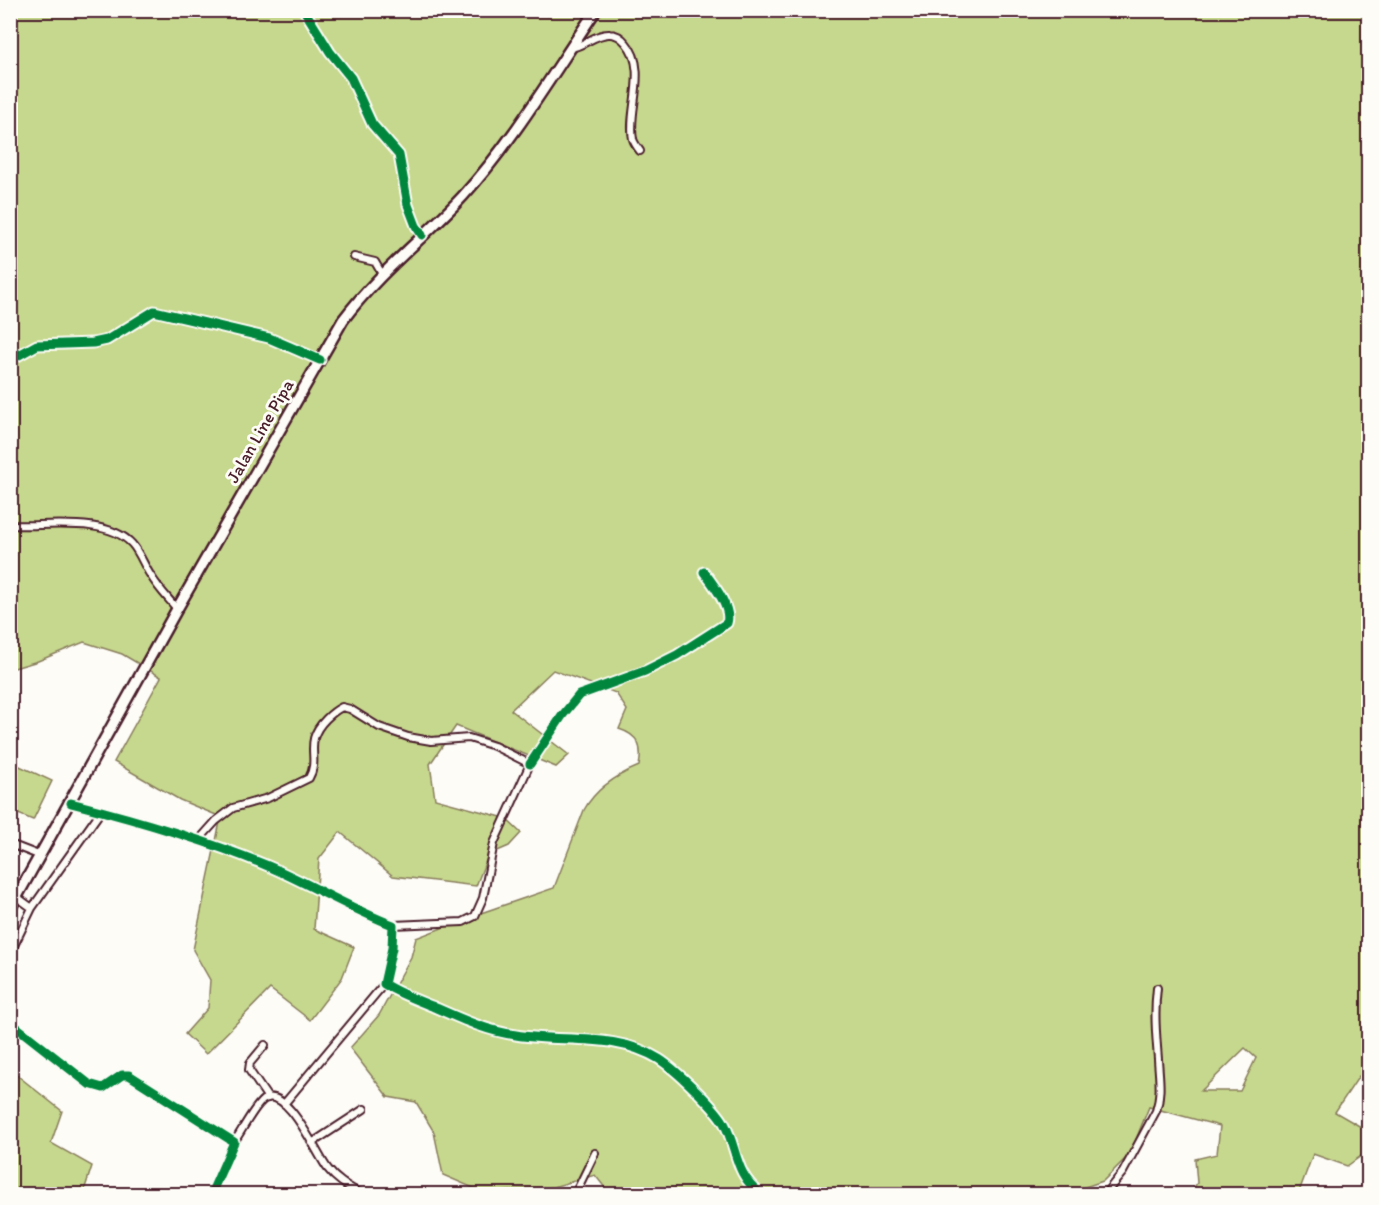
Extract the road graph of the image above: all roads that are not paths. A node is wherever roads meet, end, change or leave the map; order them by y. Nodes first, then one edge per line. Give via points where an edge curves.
1 (304, 10) edge
2 (596, 10) edge
3 (571, 48) junction
4 (640, 151) dead end
5 (422, 235) junction
6 (354, 257) dead end
7 (382, 274) junction
8 (10, 360) edge
9 (320, 360) junction
10 (10, 525) edge
11 (704, 572) dead end
12 (177, 609) junction
13 (530, 764) junction
14 (70, 803) junction
15 (101, 811) junction
16 (199, 840) junction
17 (10, 844) edge
18 (40, 856) junction
19 (17, 897) junction
20 (32, 908) junction
21 (10, 909) edge
22 (393, 925) junction
23 (10, 954) edge
24 (384, 984) junction
25 (1157, 988) dead end
26 (10, 1022) edge
27 (265, 1045) dead end
28 (268, 1098) junction
29 (284, 1104) junction
30 (364, 1109) dead end
31 (234, 1142) junction
32 (312, 1143) junction
33 (595, 1153) dead end
34 (211, 1194) edge
35 (361, 1194) edge
36 (575, 1194) edge
37 (761, 1194) edge
38 (1105, 1194) edge

1 - 5 street via 351,78 372,124 399,155 408,205
2 - 3 main road, Jalan Line Pipa
3 - 4 street via 608,33 621,38 631,50 637,93 632,138
3 - 5 main road, Jalan Line Pipa via 495,158
5 - 7 main road, Jalan Line Pipa
6 - 7 street via 375,262
7 - 9 main road, Jalan Line Pipa via 349,312
8 - 9 street via 37,345 107,340 154,311 269,338
9 - 12 main road, Jalan Line Pipa
10 - 12 street via 73,525 118,533 132,544 151,577
11 - 13 street via 729,613 727,622 678,655 579,695
12 - 14 main road, Jalan Line Pipa
13 - 16 street via 470,738 431,741 408,736 379,727 342,707 316,732 309,778 268,798 233,808
13 - 22 street via 494,843 483,898 475,916 463,922
14 - 15 street
14 - 18 main road, Jalan Line Pipa
15 - 16 street
15 - 20 street
16 - 22 street via 267,866
17 - 18 street
18 - 19 main road, Jalan Line Pipa
19 - 20 street
19 - 21 main road, Jalan Line Pipa
20 - 23 street
22 - 24 street
24 - 29 street
24 - 37 street via 496,1031 537,1038 604,1041 653,1056 678,1074 719,1116 742,1173
25 - 38 street via 1159,1102 1127,1166
26 - 31 street via 89,1084 103,1088 122,1075 129,1076
27 - 28 street via 249,1070
28 - 29 street
28 - 31 street via 258,1106
29 - 32 street
30 - 32 street
31 - 34 street
32 - 35 street via 331,1173
33 - 36 street

